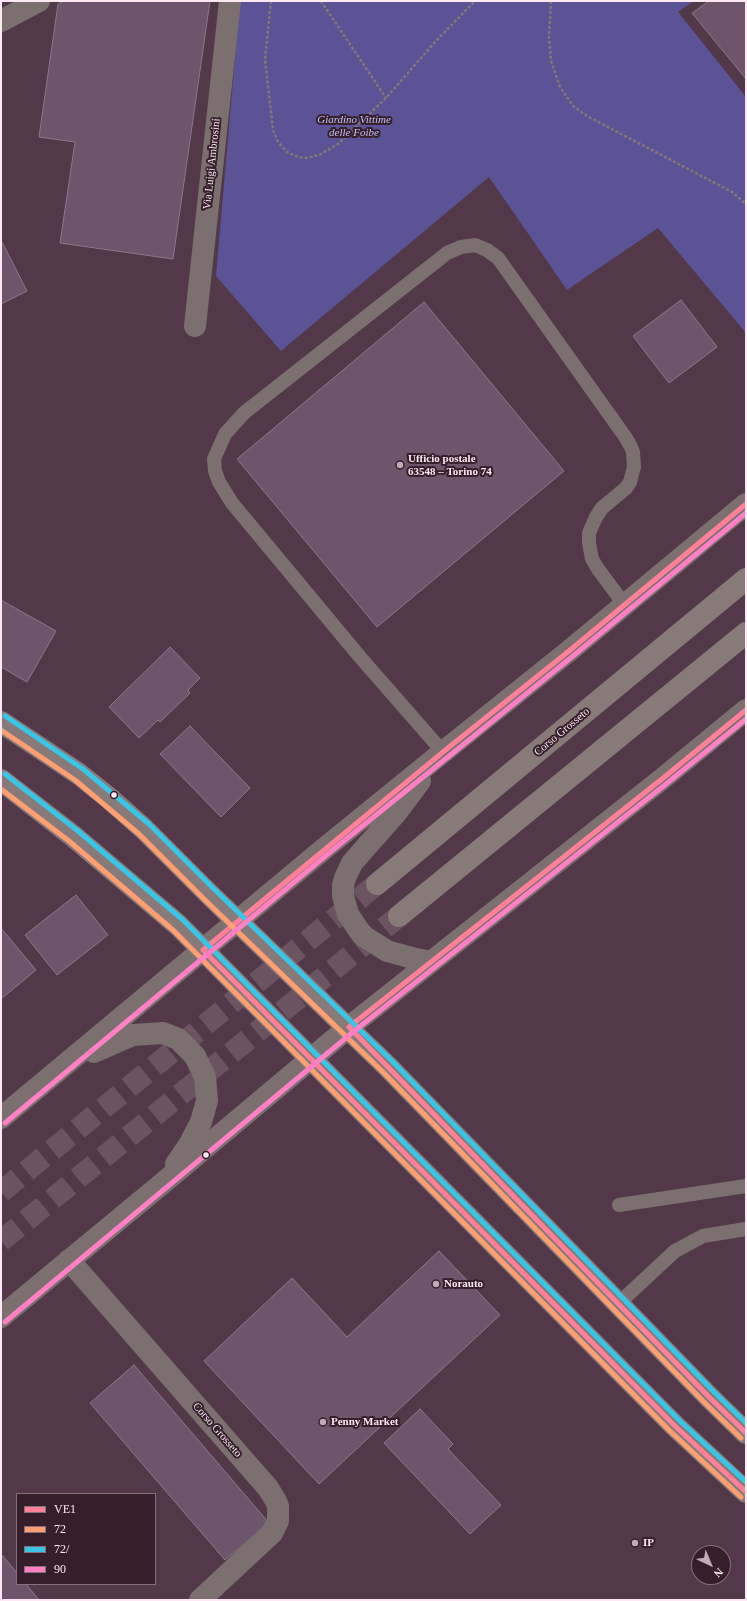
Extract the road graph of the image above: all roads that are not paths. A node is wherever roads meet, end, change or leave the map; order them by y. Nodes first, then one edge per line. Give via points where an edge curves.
1 (39, 1) edge
2 (230, 1) edge
3 (1, 21) edge
4 (195, 326) dead end
5 (746, 504) edge
6 (746, 579) edge
7 (624, 604) junction
8 (746, 633) edge
9 (746, 710) edge
10 (1, 722) edge
11 (443, 752) junction
12 (1, 780) edge
13 (377, 884) tunnel mouth
14 (399, 916) tunnel mouth
15 (238, 921) junction
16 (203, 950) junction
17 (431, 962) junction
18 (349, 1027) junction
19 (312, 1059) junction
20 (67, 1064) junction
21 (1, 1118) edge
22 (163, 1183) junction
23 (746, 1186) edge
24 (619, 1205) dead end
25 (746, 1229) edge
26 (69, 1260) junction
27 (618, 1304) junction
28 (1, 1317) edge
29 (746, 1433) edge
30 (746, 1492) edge
31 (200, 1600) edge

1 - 3 street
2 - 4 street, Via Luigi Ambrosini
5 - 7 street
6 - 13 street, Corso Grosseto
7 - 11 street
7 - 11 lane via 592,559 589,533 596,516 630,482 634,467 631,447 498,258 487,250 475,246 461,247 447,253 244,413 225,434 214,460 220,482 232,503
8 - 14 street
9 - 17 street
10 - 15 street via 50,754 109,798
11 - 15 street
11 - 17 street via 397,812 358,856 348,870 343,885 348,914 364,937 387,951
12 - 16 street via 73,836
15 - 16 street
15 - 18 street
16 - 19 street
16 - 20 street
17 - 18 street
18 - 19 street
18 - 27 street
19 - 22 street
19 - 30 street via 675,1426
20 - 21 street
20 - 22 street via 141,1033 171,1035 190,1049 202,1070 207,1101 195,1134
22 - 26 street
23 - 24 lane
25 - 27 lane via 703,1236 675,1251
26 - 28 street
26 - 31 street, Corso Grosseto via 276,1500 278,1521 272,1533
27 - 29 street

